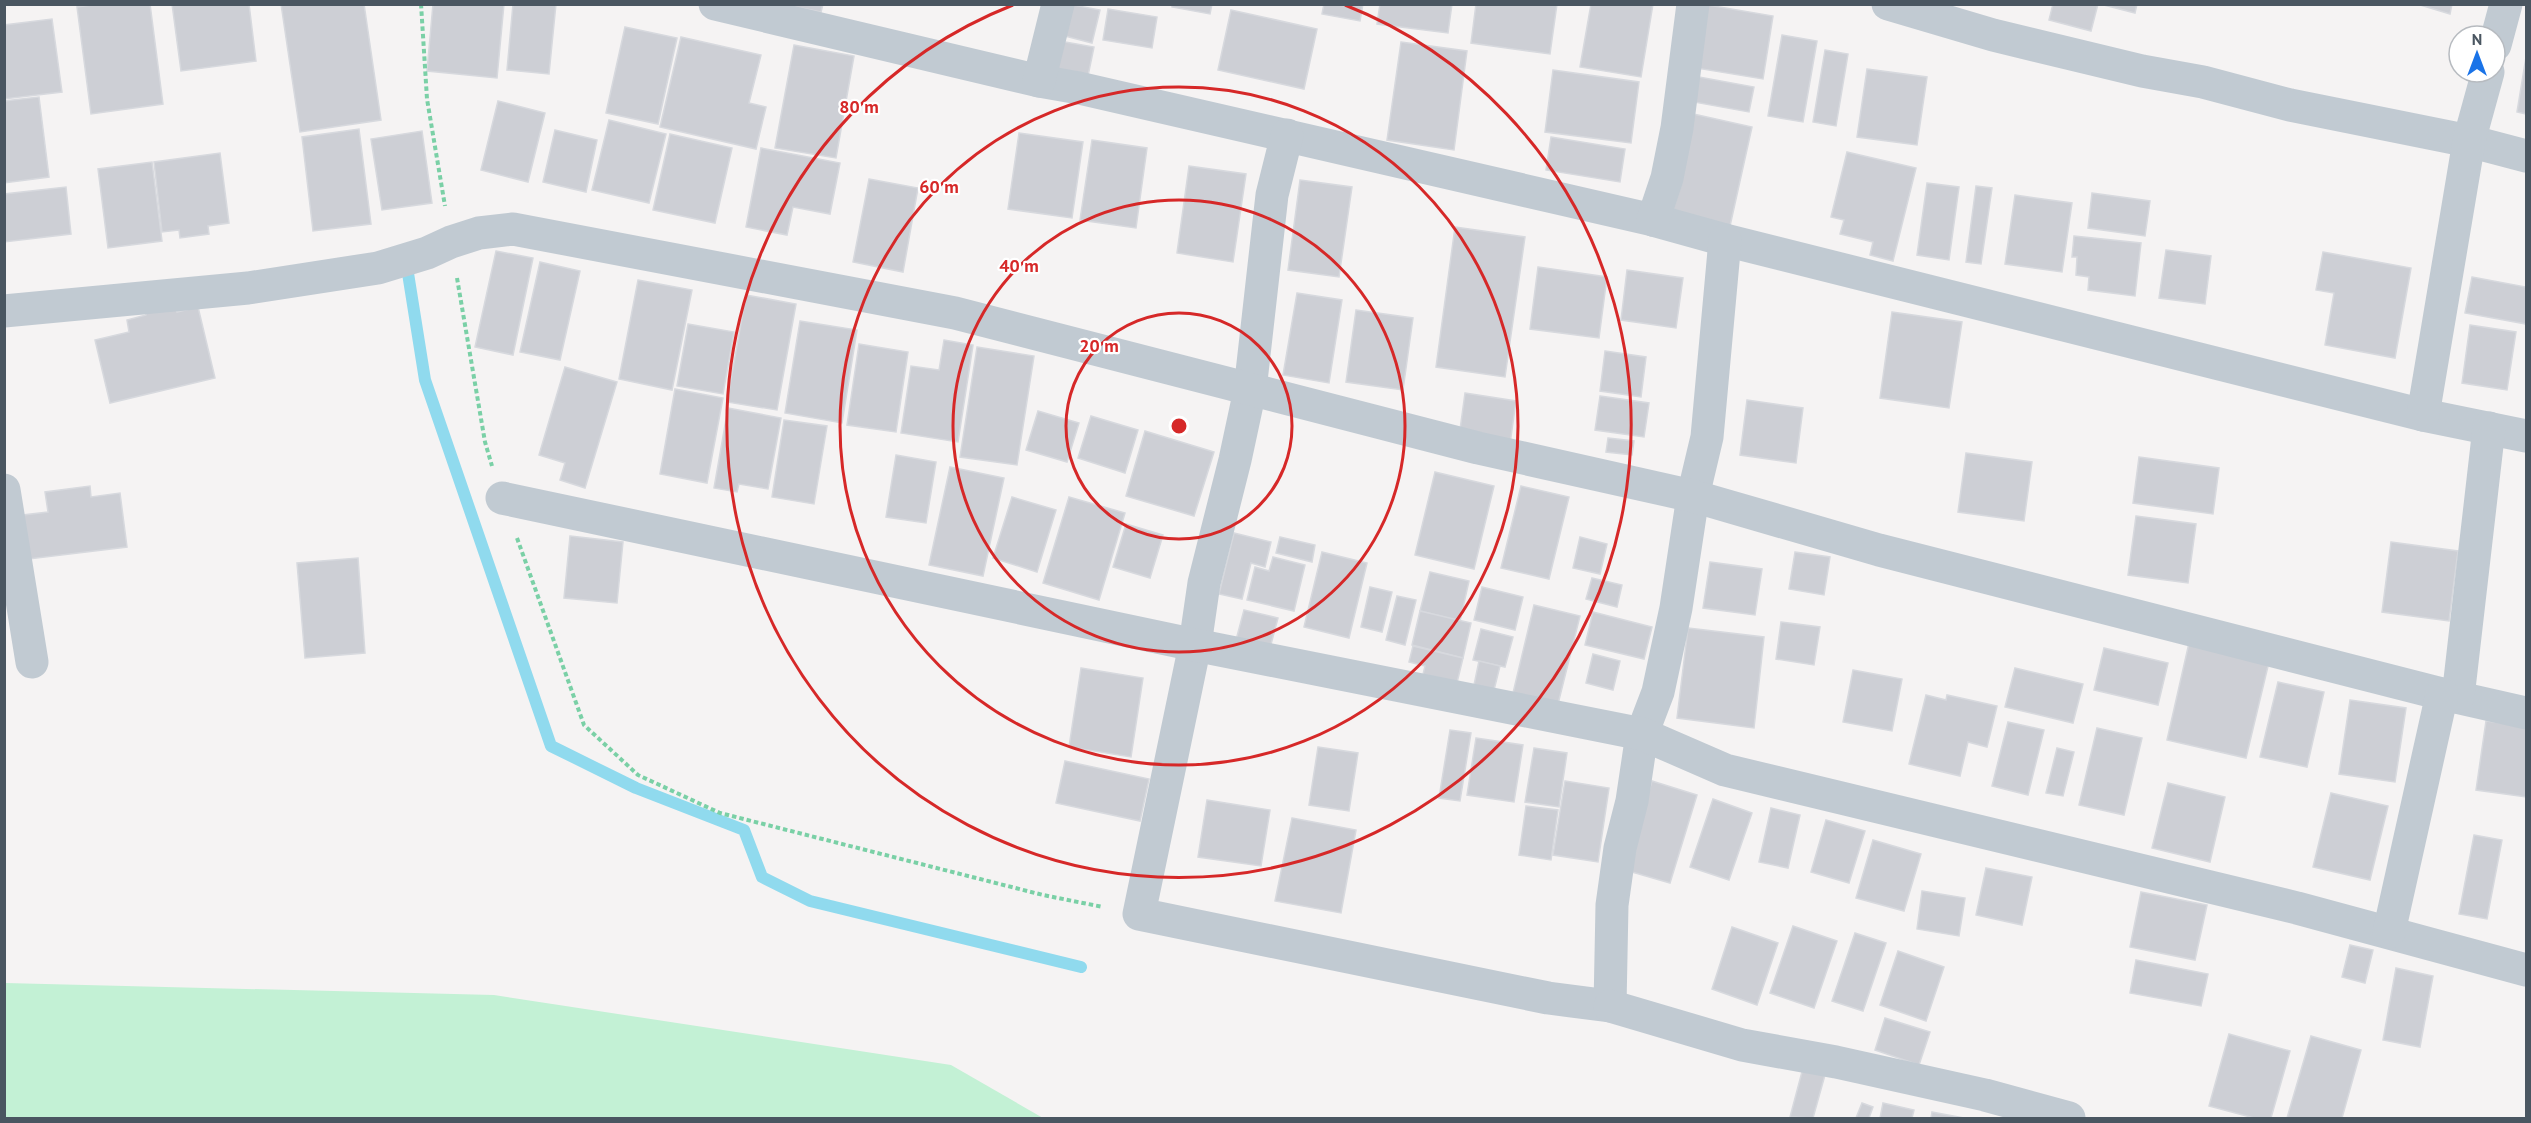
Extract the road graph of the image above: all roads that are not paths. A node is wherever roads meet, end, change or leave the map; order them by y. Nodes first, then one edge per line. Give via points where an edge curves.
1 (715, 4) edge
2 (1058, 4) edge
3 (1693, 4) edge
4 (1888, 4) edge
5 (2506, 4) edge
6 (2501, 24) edge
7 (1039, 81) junction
8 (2485, 84) edge
9 (1287, 135) junction
10 (2469, 141) junction
11 (2526, 156) edge
12 (1653, 220) junction
13 (1725, 240) junction
14 (4, 311) edge
15 (1250, 390) junction
16 (2423, 415) junction
17 (2489, 428) junction
18 (2526, 436) edge
19 (4, 490) edge
20 (1693, 496) junction
21 (502, 498) road end
22 (1195, 645) junction
23 (32, 662) dead end
24 (2450, 696) junction
25 (2526, 713) edge
26 (1642, 734) junction
27 (2390, 932) junction
28 (2526, 970) edge
29 (1610, 1006) junction
30 (2069, 1119) edge

1 - 7 street
2 - 7 street
3 - 12 street via 1677,128
4 - 10 street via 1993,35 2130,68
5 - 6 street
7 - 9 street
8 - 10 street
9 - 12 street
9 - 15 street via 1272,195
10 - 11 street
10 - 16 street
12 - 13 street
13 - 16 street
13 - 20 street via 1707,437
14 - 15 street via 260,287 378,268 427,254 451,242 513,229 955,314
15 - 20 street via 1478,448
15 - 22 street via 1204,583
16 - 17 street
17 - 18 street
17 - 24 street
19 - 23 street
20 - 24 street via 1878,550
20 - 26 street via 1658,692
21 - 22 street
22 - 26 street
22 - 29 street via 1139,914 1548,998
24 - 25 street
24 - 27 street
26 - 27 street via 1725,770
26 - 29 street via 1612,905
27 - 28 street
29 - 30 street via 1742,1045 1985,1095

